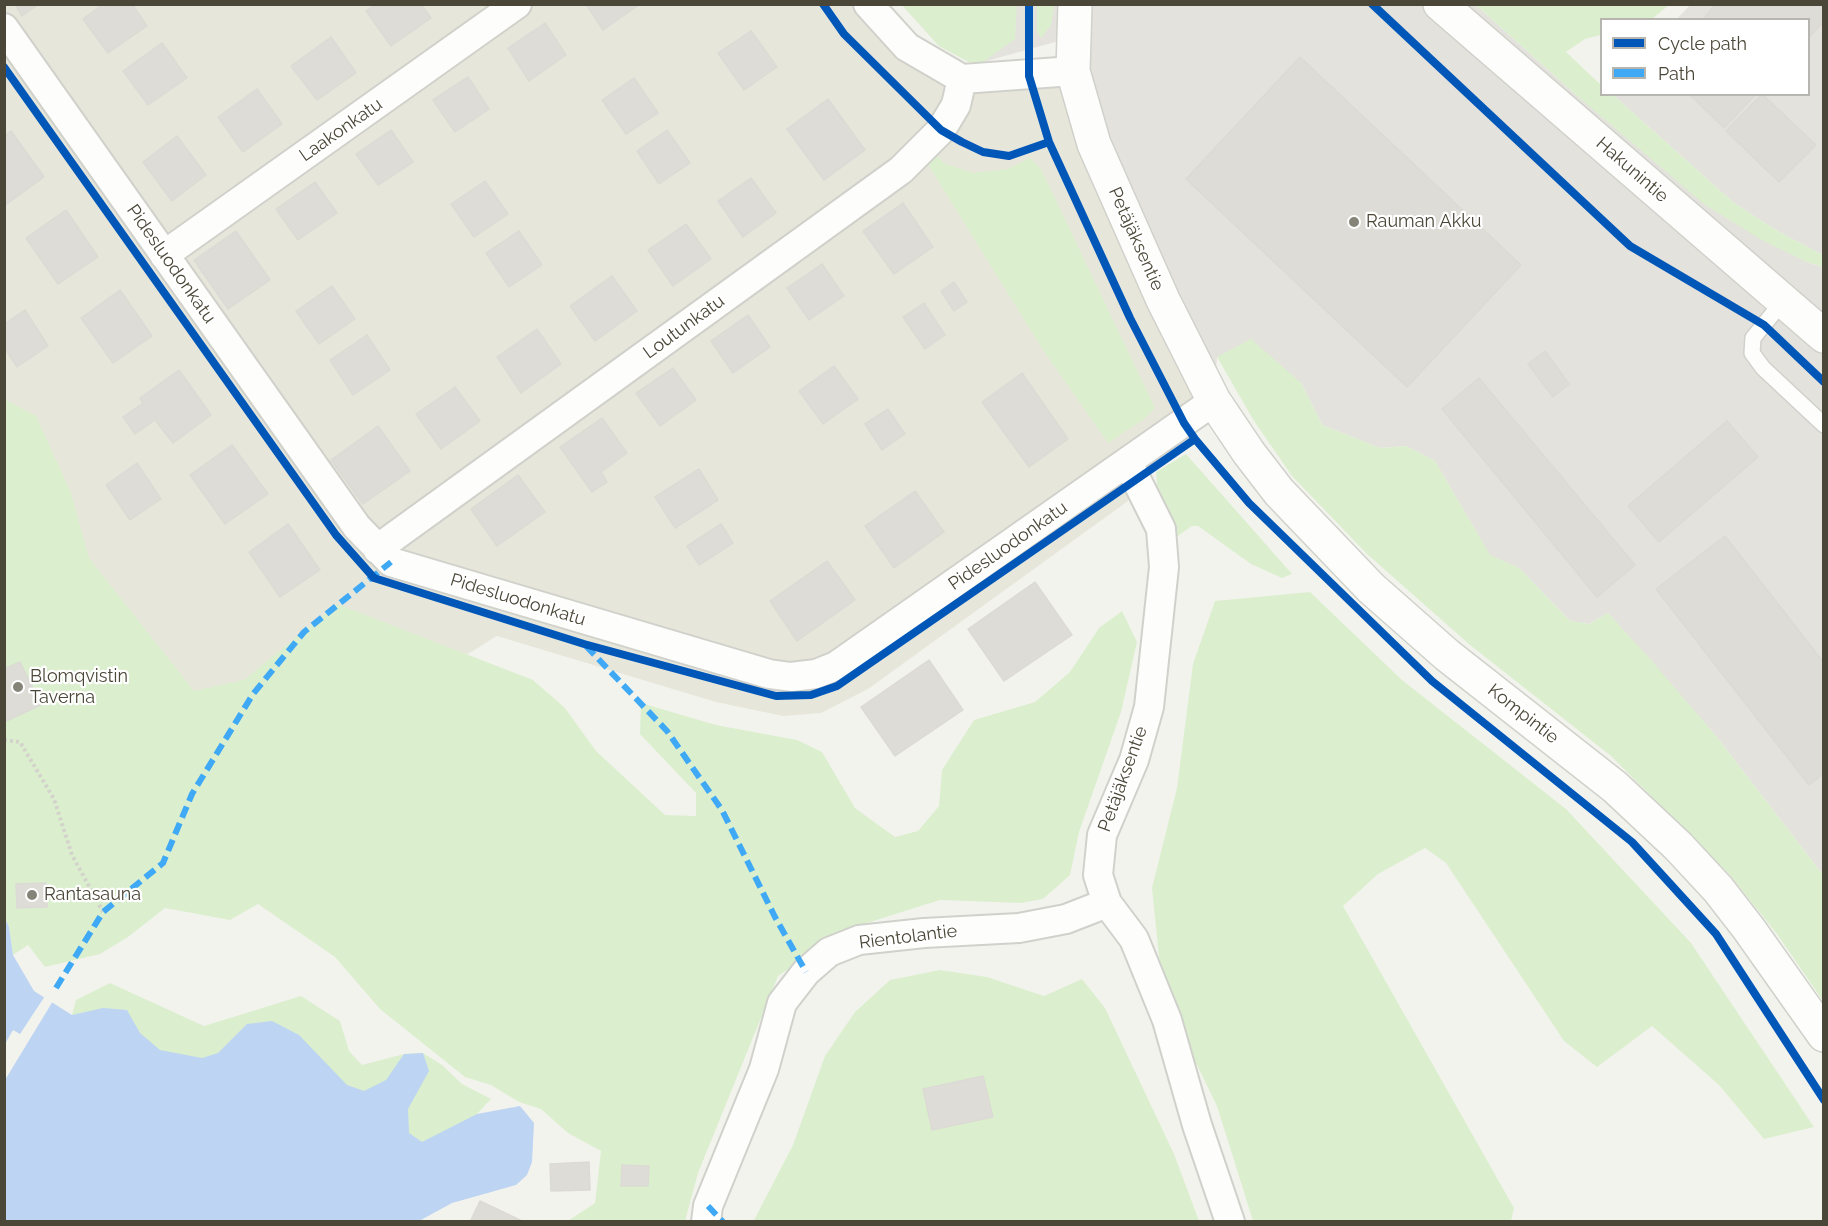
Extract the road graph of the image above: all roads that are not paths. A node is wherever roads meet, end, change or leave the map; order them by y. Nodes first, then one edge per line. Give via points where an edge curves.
1 (517, 4) edge
2 (868, 4) edge
3 (1075, 4) edge
4 (1440, 4) edge
5 (4, 28) edge
6 (1073, 71) junction
7 (962, 79) junction
8 (164, 255) junction
9 (1784, 300) junction
10 (1824, 336) edge
11 (1214, 401) junction
12 (1824, 425) edge
13 (1128, 463) junction
14 (377, 549) junction
15 (1107, 903) junction
16 (1824, 1035) edge
17 (706, 1221) edge
18 (1230, 1221) edge

1 - 8 street, Laakonkatu
2 - 7 street via 907,47
3 - 6 street, Petäjäksentie
4 - 9 street, Hakunintie
5 - 8 street, Pidesluodonkatu
6 - 7 street
6 - 11 street, Petäjäksentie via 1094,144 1125,217
7 - 14 street, Loutunkatu via 956,105 941,130 901,170
8 - 14 street, Pidesluodonkatu via 357,527
9 - 10 street, Hakunintie
9 - 12 lane via 1753,338 1752,353
11 - 13 street, Pidesluodonkatu
11 - 16 street, Kompintie via 1279,492 1371,588 1447,655 1615,788 1678,846 1749,929
13 - 14 street, Pidesluodonkatu via 836,666 816,674 791,677 769,674 391,562
13 - 15 street, Petäjäksentie via 1161,530 1164,567 1149,707 1134,760 1102,835 1098,875
15 - 17 street, Rientolantie via 1066,919 1019,928 859,940 829,952 806,972 782,1003 764,1070 708,1206
15 - 18 street, Petäjäksentie via 1134,939 1167,1020

